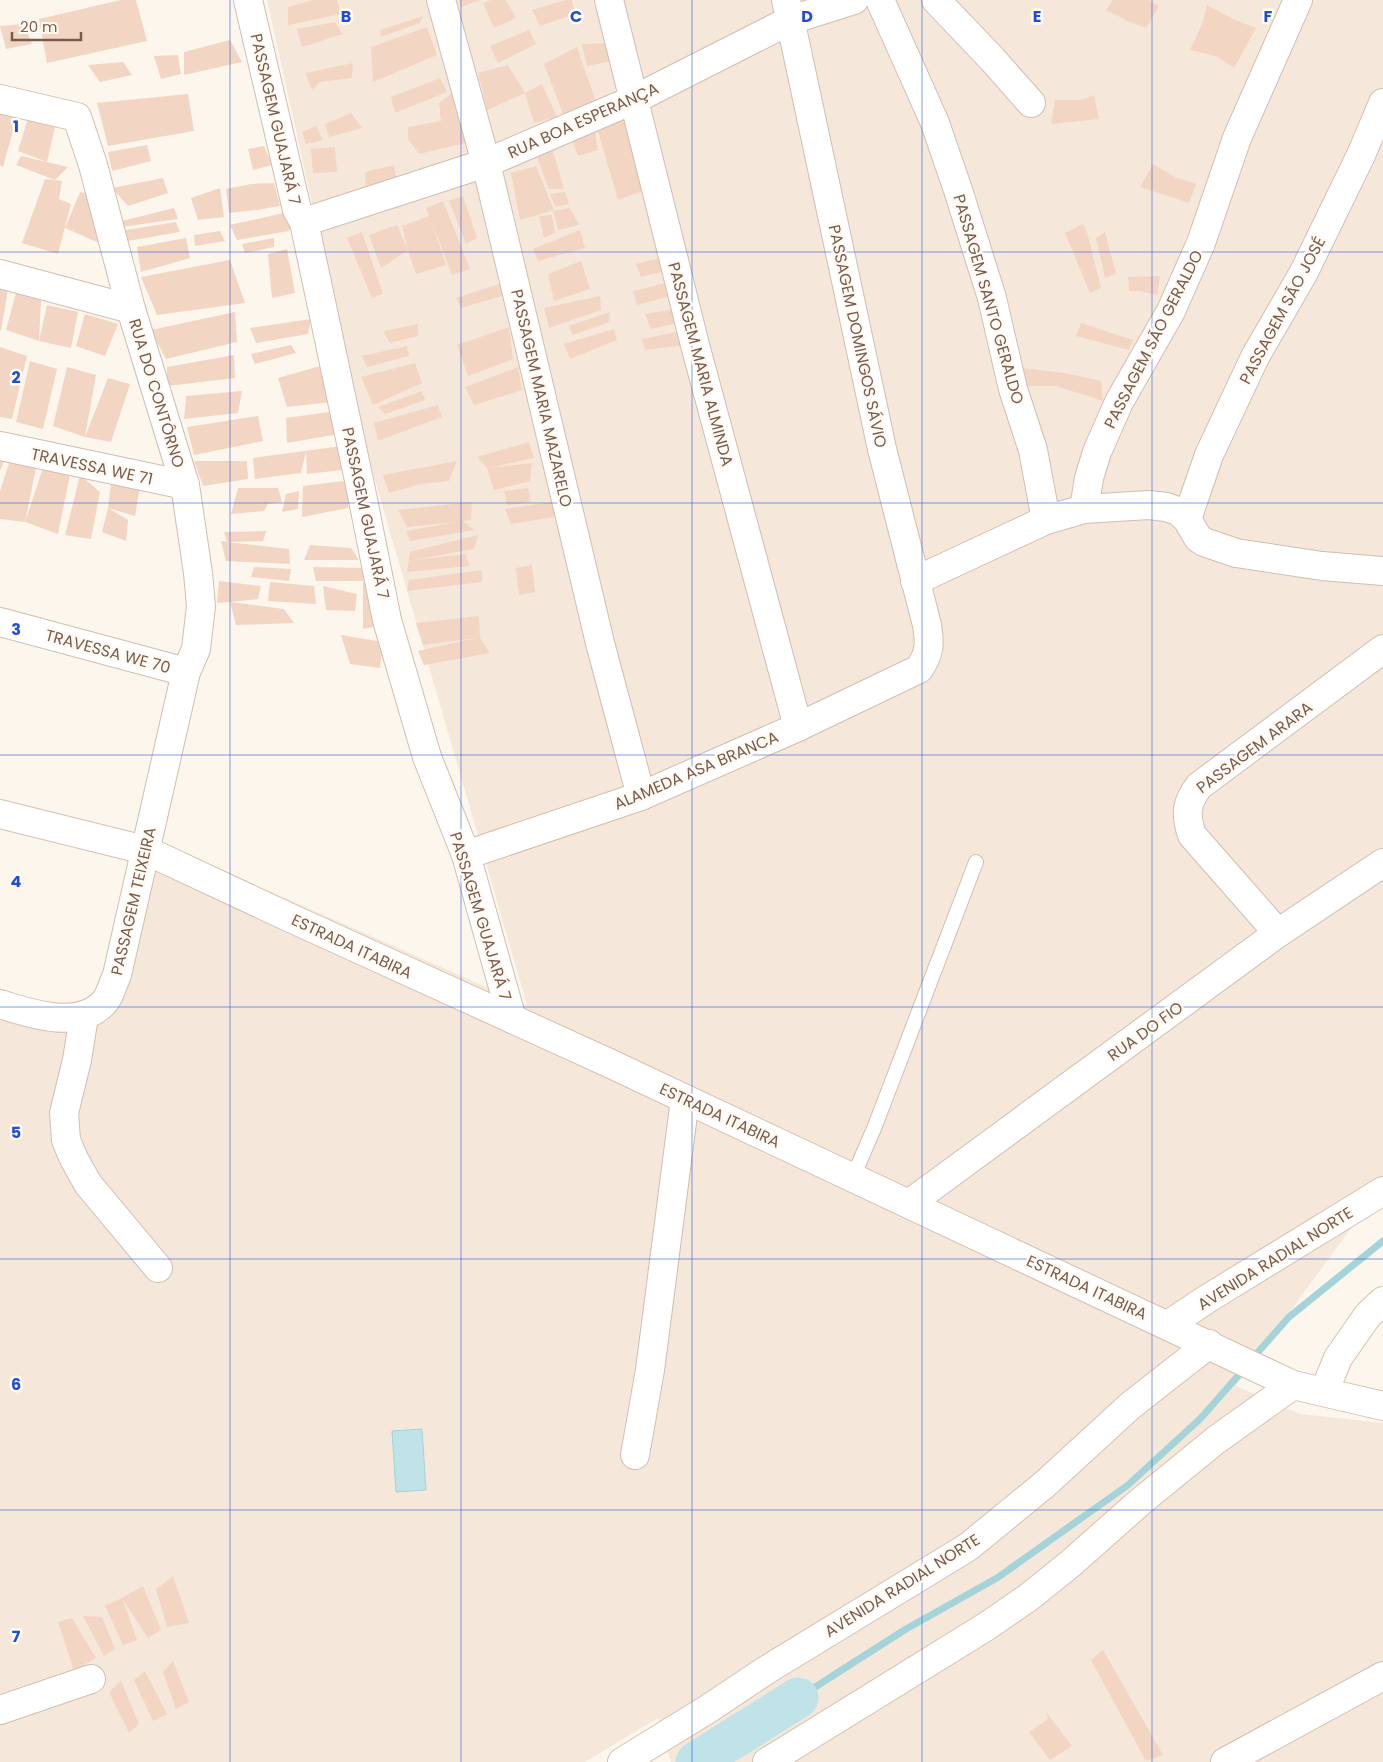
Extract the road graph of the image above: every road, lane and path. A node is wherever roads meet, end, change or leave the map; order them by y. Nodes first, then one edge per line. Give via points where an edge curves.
1 (248, 0) edge
2 (441, 0) edge
3 (609, 0) edge
4 (854, 0) edge
5 (880, 0) edge
6 (936, 0) edge
7 (1298, 0) edge
8 (788, 10) edge
9 (0, 98) edge
10 (633, 100) junction
11 (1031, 103) dead end
12 (1383, 103) edge
13 (486, 163) junction
14 (304, 222) junction
15 (0, 274) edge
16 (131, 309) junction
17 (0, 446) edge
18 (185, 485) junction
19 (1084, 509) junction
20 (1187, 519) junction
21 (1046, 520) junction
22 (1383, 571) edge
23 (915, 581) junction
24 (0, 622) edge
25 (1383, 649) edge
26 (920, 669) joint
27 (186, 672) junction
28 (798, 727) junction
29 (641, 796) junction
30 (0, 814) edge
31 (145, 850) junction
32 (466, 855) junction
33 (976, 862) dead end
34 (1383, 863) edge
35 (1278, 933) junction
36 (0, 1004) edge
37 (84, 1016) junction
38 (512, 1019) junction
39 (685, 1099) junction
40 (853, 1177) junction
41 (1383, 1191) edge
42 (910, 1203) junction
43 (158, 1268) dead end
44 (1383, 1301) edge
45 (1168, 1325) junction
46 (1209, 1344) junction
47 (1293, 1385) junction
48 (1324, 1392) junction
49 (1383, 1406) edge
50 (635, 1455) dead end
51 (1383, 1676) edge
52 (91, 1678) dead end
53 (0, 1710) edge
54 (622, 1762) edge
55 (767, 1762) edge
56 (1225, 1762) edge

1 - 14 street, PASSAGEM GUAJARÁ 7 via 297,210
2 - 13 street, PASSAGEM MARIA MAZARELO
3 - 10 street, PASSAGEM MARIA ALMINDA
4 - 8 street, RUA BOA ESPERANÇA
5 - 21 street, PASSAGEM SANTO GERALDO via 935,123 960,193 992,298 1013,389 1033,450
6 - 11 street
7 - 19 street, PASSAGEM SÃO GERALDO via 1236,138 1202,243 1171,311 1119,402 1097,452
8 - 10 street, RUA BOA ESPERANÇA
8 - 23 street, PASSAGEM DOMINGOS SÁVIO via 882,449
9 - 16 street, RUA DO CONTÔRNO via 77,118 93,165
10 - 13 street, RUA BOA ESPERANÇA
10 - 28 street, PASSAGEM MARIA ALMINDA via 692,336
12 - 20 street, PASSAGEM SÃO JOSÉ via 1304,272 1255,357 1210,455
13 - 14 street, RUA BOA ESPERANÇA
13 - 29 street, PASSAGEM MARIA MAZARELO via 597,633
14 - 32 street, PASSAGEM GUAJARÁ 7 via 387,620 428,757
15 - 16 street
16 - 18 street, RUA DO CONTÔRNO
17 - 18 street, TRAVESSA WE 71
18 - 27 street, RUA DO CONTÔRNO via 201,606 196,649
19 - 20 street via 1166,506
19 - 21 street
20 - 22 street via 1198,538 1236,553
21 - 23 street
23 - 26 street, PASSAGEM DOMINGOS SÁVIO via 929,638 927,658
24 - 27 street, TRAVESSA WE 70
25 - 35 street, PASSAGEM ARARA via 1198,786 1190,798 1187,821 1192,835
26 - 28 street, ALAMEDA ASA BRANCA
27 - 31 street, PASSAGEM TEIXEIRA
28 - 29 street, ALAMEDA ASA BRANCA
29 - 32 street, ALAMEDA ASA BRANCA
30 - 31 street, ESTRADA ITABIRA
31 - 37 street, PASSAGEM TEIXEIRA via 117,975 106,999
31 - 38 street, ESTRADA ITABIRA
32 - 38 street, PASSAGEM GUAJARÁ 7
33 - 40 lane
34 - 35 street, RUA DO FIO
35 - 42 street, RUA DO FIO
36 - 37 street via 35,1015
37 - 43 street via 64,1113 66,1140 88,1184
38 - 39 street, ESTRADA ITABIRA
39 - 40 street, ESTRADA ITABIRA
39 - 50 street via 650,1370
40 - 42 street, ESTRADA ITABIRA
41 - 45 street, AVENIDA RADIAL NORTE
42 - 45 street, ESTRADA ITABIRA
44 - 48 street via 1368,1315 1338,1358
45 - 46 street, ESTRADA ITABIRA
46 - 47 street, ESTRADA ITABIRA
46 - 54 street, AVENIDA RADIAL NORTE via 1130,1406 1045,1484 968,1547
47 - 48 street, ESTRADA ITABIRA
47 - 55 street via 1200,1453 1029,1597
48 - 49 street, ESTRADA ITABIRA
51 - 56 street
52 - 53 street

